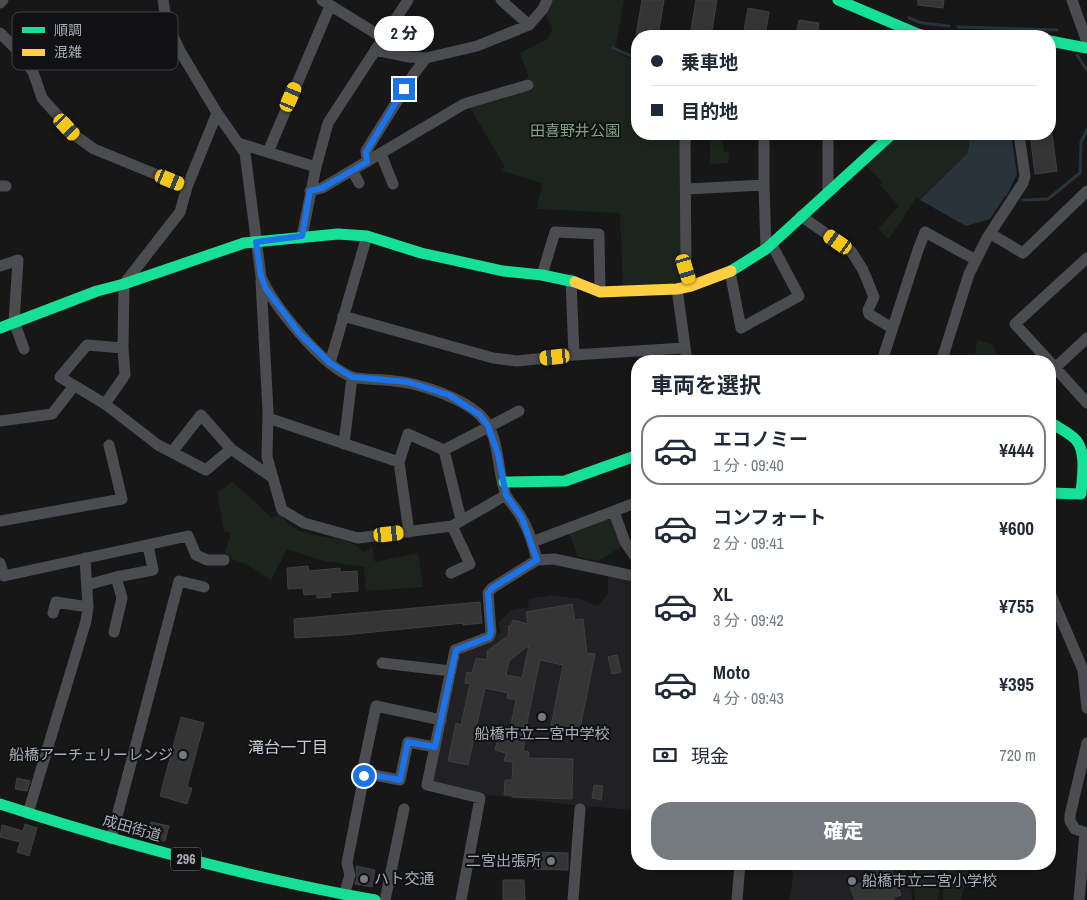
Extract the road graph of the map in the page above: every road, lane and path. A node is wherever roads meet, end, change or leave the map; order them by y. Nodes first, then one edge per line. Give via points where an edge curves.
1 (408, 0) edge
2 (500, 0) edge
3 (547, 0) edge
4 (838, 0) edge
5 (1072, 0) edge
6 (326, 3) edge
7 (529, 25) junction
8 (909, 30) edge
9 (0, 33) edge
10 (383, 38) junction
11 (1087, 42) edge
12 (1056, 43) edge
13 (12, 45) edge
14 (178, 46) edge
15 (1087, 48) edge
16 (375, 50) junction
17 (426, 58) junction
18 (32, 70) edge
19 (528, 85) dead end
20 (217, 113) junction
21 (685, 140) edge
22 (766, 140) edge
23 (828, 140) edge
24 (885, 140) edge
25 (1020, 140) edge
26 (238, 143) junction
27 (268, 152) junction
28 (381, 154) junction
29 (367, 162) junction
30 (316, 167) junction
31 (352, 170) junction
32 (359, 184) dead end
33 (393, 184) dead end
34 (764, 185) junction
35 (187, 188) junction
36 (687, 188) junction
37 (310, 191) junction
38 (1087, 191) edge
39 (828, 192) junction
40 (801, 216) junction
41 (991, 234) junction
42 (302, 236) junction
43 (367, 236) junction
44 (256, 242) junction
45 (769, 247) junction
46 (1087, 258) edge
47 (976, 260) junction
48 (0, 266) edge
49 (730, 272) junction
50 (542, 275) junction
51 (261, 276) junction
52 (571, 280) junction
53 (124, 284) junction
54 (691, 286) junction
55 (677, 289) junction
56 (600, 292) junction
57 (343, 316) junction
58 (14, 322) junction
59 (0, 328) edge
60 (892, 328) junction
61 (1087, 338) edge
62 (123, 348) junction
63 (684, 348) junction
64 (24, 349) dead end
65 (574, 355) junction
66 (686, 355) edge
67 (884, 355) edge
68 (943, 355) edge
69 (1044, 355) edge
70 (1056, 361) edge
71 (330, 363) junction
72 (1056, 368) edge
73 (352, 377) junction
74 (74, 386) junction
75 (1087, 403) edge
76 (105, 404) junction
77 (519, 410) dead end
78 (268, 418) junction
79 (0, 421) edge
80 (488, 426) junction
81 (1056, 426) edge
82 (344, 444) junction
83 (109, 445) dead end
84 (1084, 447) edge
85 (232, 449) junction
86 (444, 450) junction
87 (172, 452) junction
88 (631, 457) edge
89 (399, 462) junction
90 (273, 478) junction
91 (504, 482) junction
92 (1056, 493) edge
93 (506, 495) junction
94 (631, 505) edge
95 (614, 512) junction
96 (0, 521) edge
97 (457, 523) junction
98 (409, 532) junction
99 (532, 542) junction
100 (148, 545) junction
101 (631, 550) edge
102 (85, 558) junction
103 (224, 560) dead end
104 (537, 560) junction
105 (0, 563) edge
106 (451, 573) dead end
107 (631, 576) edge
108 (116, 577) junction
109 (87, 585) junction
110 (204, 587) dead end
111 (88, 606) junction
112 (1056, 606) edge
113 (53, 613) dead end
114 (114, 632) dead end
115 (1087, 648) edge
116 (1075, 652) junction
117 (382, 663) dead end
118 (451, 671) junction
119 (1087, 708) edge
120 (441, 720) junction
121 (1087, 743) edge
122 (435, 747) junction
123 (363, 773) junction
124 (0, 804) edge
125 (404, 809) dead end
126 (580, 809) dead end
127 (28, 813) junction
128 (1086, 833) edge
129 (110, 839) junction
130 (740, 870) edge
131 (302, 886) junction
132 (344, 895) junction
133 (299, 900) edge
134 (375, 900) edge
135 (385, 900) edge
136 (461, 900) edge
137 (573, 900) edge
138 (737, 900) edge
139 (1079, 900) edge
140 (1087, 900) edge

1 - 10 street
2 - 7 street
3 - 7 street via 544,9
4 - 8 main road
5 - 11 street
6 - 10 street
6 - 27 street
7 - 17 street via 477,46
9 - 13 street
10 - 16 street
12 - 15 main road
14 - 20 street
16 - 17 street
16 - 30 street via 328,123
17 - 29 street via 366,152
18 - 35 street via 42,98 76,136 94,149
19 - 28 street via 464,104
20 - 26 street
20 - 35 street
21 - 36 street
22 - 34 street
23 - 39 street
24 - 39 main road
25 - 41 street via 1025,176 1023,184
26 - 27 street
26 - 44 street via 245,153
27 - 30 street
28 - 29 street
28 - 33 street
29 - 31 street
30 - 37 street
31 - 32 street
31 - 37 street via 322,188
34 - 36 street
34 - 45 street
35 - 53 street via 180,212
36 - 54 street via 686,269
37 - 42 street
38 - 41 street via 1023,253
39 - 40 main road
40 - 45 main road
40 - 60 street via 851,251 874,297 869,314
41 - 47 street
42 - 43 main road
42 - 44 main road
43 - 50 main road via 421,253 510,272
43 - 57 street
44 - 51 street
44 - 53 main road via 244,243
45 - 49 main road
45 - 49 street via 799,296 741,328
46 - 69 street via 1015,324
47 - 60 street via 926,232
47 - 68 street
48 - 58 street via 18,260
49 - 54 main road
50 - 52 main road
50 - 56 street via 555,232 599,234
51 - 71 street via 266,289 300,334
51 - 78 street
52 - 56 main road
52 - 65 street
53 - 58 main road
53 - 62 street
54 - 55 main road
55 - 56 main road
55 - 63 street
57 - 65 street via 493,358 517,361
57 - 71 street
58 - 59 main road
58 - 64 street
60 - 67 street
61 - 70 street
62 - 74 street via 87,345 60,377
62 - 76 street via 125,375
63 - 65 street
63 - 66 street
71 - 73 street
72 - 75 street
73 - 80 street via 408,382 449,395 480,415
73 - 82 street
74 - 76 street
74 - 79 street via 52,414
76 - 87 street
77 - 80 street
78 - 82 street
78 - 90 street via 267,457
80 - 86 street
80 - 91 street
81 - 84 main road
82 - 89 street
83 - 96 street via 122,499
84 - 92 main road via 1081,494
85 - 87 street via 206,470
85 - 87 street via 201,415
85 - 90 street
86 - 89 street via 408,434
86 - 97 street
88 - 91 main road via 565,481
89 - 98 street
90 - 98 street via 282,510 304,523 358,538
91 - 93 street
93 - 97 street
93 - 99 street via 522,518
94 - 95 street
95 - 99 street
95 - 101 street
97 - 98 street
97 - 106 street via 470,564
99 - 104 street
100 - 102 street
100 - 103 street via 188,536 196,555 207,560
100 - 108 street via 153,570
102 - 105 street via 4,576
102 - 109 street
104 - 107 street via 554,559
104 - 118 street via 488,593 489,637 456,650
108 - 109 street
108 - 114 street via 122,598
109 - 111 street
110 - 129 street via 179,581
111 - 113 street via 56,602
111 - 127 street
112 - 116 street
115 - 116 street
116 - 119 street via 1083,670
117 - 118 street
118 - 120 street
120 - 122 street
120 - 123 street via 376,706
121 - 128 street via 1070,815 1075,829
122 - 123 street via 408,742 400,780
122 - 136 street via 427,785 480,798
123 - 132 street via 347,863 350,875
124 - 127 main road, 成田街道 / 296
125 - 135 street
126 - 137 street
127 - 129 main road, 成田街道 / 296
128 - 139 street
129 - 131 main road, 成田街道 / 296
130 - 138 street
131 - 132 main road, 成田街道 / 296
131 - 133 street
132 - 134 main road, 成田街道 / 296
139 - 140 street

